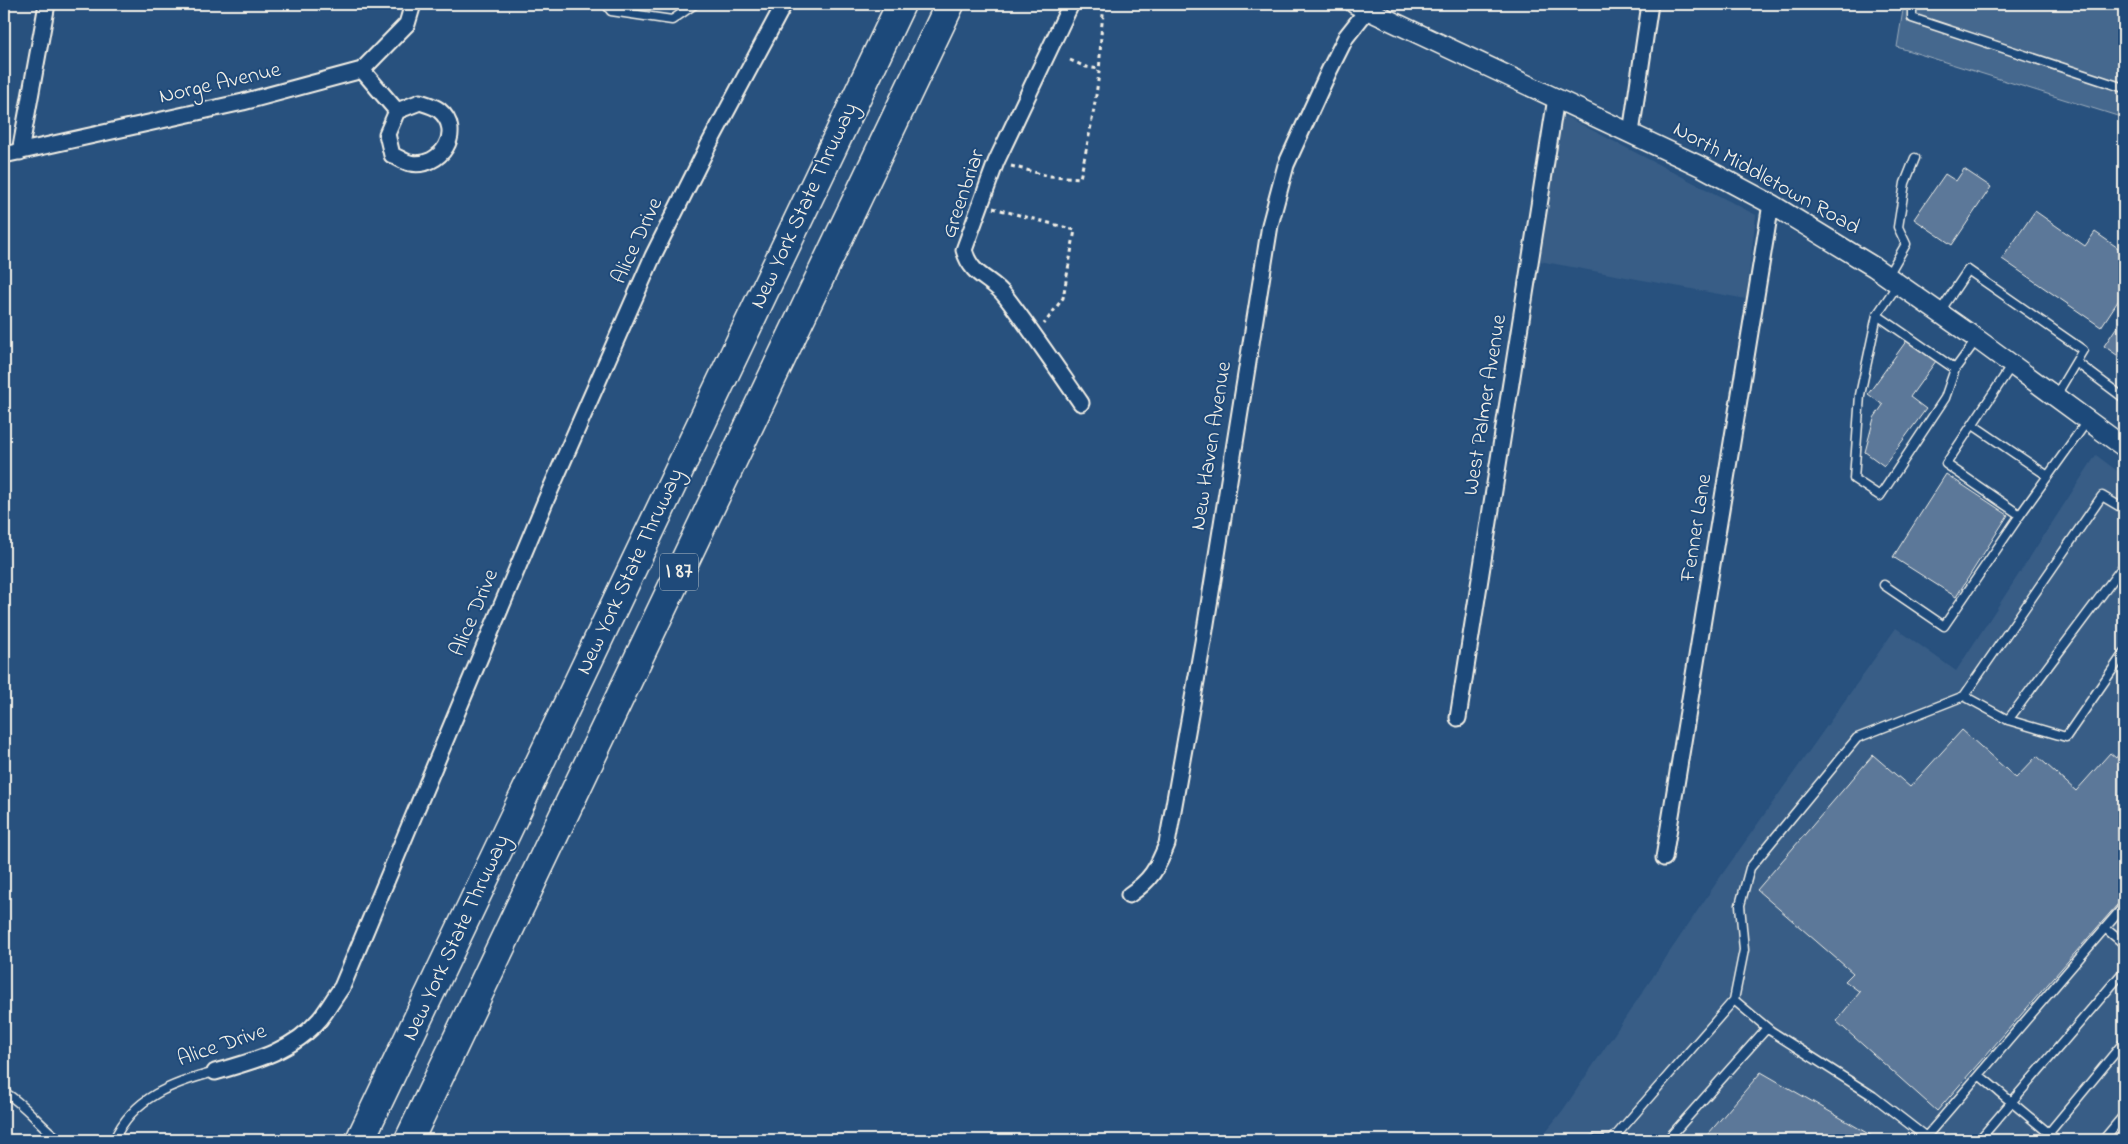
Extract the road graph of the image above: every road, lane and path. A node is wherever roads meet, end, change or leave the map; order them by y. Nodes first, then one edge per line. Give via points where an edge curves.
1 (48, 4) edge
2 (413, 4) edge
3 (606, 4) edge
4 (695, 4) edge
5 (784, 4) edge
6 (901, 4) edge
7 (950, 4) edge
8 (1071, 4) edge
9 (1105, 4) edge
10 (1650, 4) edge
11 (1912, 4) edge
12 (1365, 6) edge
13 (1070, 60) dead end
14 (1099, 69) junction
15 (362, 70) junction
16 (2124, 88) edge
17 (1556, 98) junction
18 (397, 111) junction
19 (1631, 133) junction
20 (20, 152) junction
21 (4, 155) edge
22 (1915, 158) dead end
23 (996, 162) junction
24 (981, 204) junction
25 (1771, 204) junction
26 (1892, 280) junction
27 (1939, 313) junction
28 (1876, 315) junction
29 (1034, 336) junction
30 (1977, 339) junction
31 (2076, 362) junction
32 (2012, 365) junction
33 (1955, 369) junction
34 (2056, 397) junction
35 (2124, 398) edge
36 (1081, 403) dead end
37 (2088, 420) junction
38 (1973, 425) junction
39 (2124, 447) edge
40 (2048, 476) junction
41 (2124, 509) edge
42 (2020, 515) junction
43 (2124, 564) edge
44 (1884, 585) dead end
45 (2124, 653) edge
46 (1964, 696) junction
47 (1458, 718) dead end
48 (2008, 720) junction
49 (1664, 858) dead end
50 (1128, 896) dead end
51 (2124, 906) edge
52 (2105, 928) junction
53 (2124, 944) edge
54 (2124, 971) edge
55 (1734, 1000) junction
56 (1767, 1028) junction
57 (2124, 1042) edge
58 (215, 1072) joint
59 (1979, 1075) junction
60 (4, 1092) edge
61 (2011, 1102) junction
62 (2124, 1115) edge
63 (2049, 1134) junction
64 (1924, 1138) edge
65 (60, 1140) edge
66 (114, 1140) edge
67 (360, 1140) edge
68 (409, 1140) edge
69 (1594, 1140) edge
70 (1612, 1140) edge
71 (1667, 1140) edge
72 (1979, 1140) edge
73 (2043, 1140) edge
74 (2057, 1140) edge
75 (2103, 1140) edge

1 - 20 street
2 - 15 street via 407,24
3 - 4 lane via 611,11 672,20
5 - 58 street, Alice Drive via 653,256 545,502 342,987 319,1020 294,1042 264,1058
6 - 67 highway, New York State Thruway / I 87
7 - 68 highway, New York State Thruway / I 87
8 - 23 street, Greenbriar
9 - 14 path via 1100,28
10 - 19 street
11 - 16 lane via 1912,18
12 - 17 street, North Middletown Road
12 - 50 street, New Haven Avenue via 1329,71 1286,166 1270,225 1167,844 1156,871 1144,886
13 - 14 path
14 - 23 path via 1080,178 1049,176
15 - 18 street
15 - 20 street, Norge Avenue via 243,102
17 - 19 street, North Middletown Road
17 - 47 street, West Palmer Avenue
18 - 18 street via 387,134 392,155 410,163 426,163 440,155 449,141 448,124 439,110 420,102
19 - 25 street, North Middletown Road
20 - 21 street, Norge Avenue
22 - 26 lane via 1905,183 1898,227 1906,244
23 - 24 street, Greenbriar
24 - 29 street, Greenbriar via 964,250 967,262 1004,294
24 - 29 path via 1075,230 1063,298
25 - 26 street, North Middletown Road
25 - 49 street, Fenner Lane
26 - 27 street, North Middletown Road
26 - 28 lane
27 - 30 street, North Middletown Road
27 - 31 lane via 1968,270 2083,350
28 - 33 lane
28 - 33 lane via 1860,395 1854,479 1880,496 1945,398
29 - 36 street, Greenbriar
30 - 32 street, North Middletown Road
30 - 33 lane
31 - 34 lane
31 - 35 lane
32 - 34 street, North Middletown Road
32 - 38 lane
34 - 37 street, North Middletown Road
37 - 39 street, North Middletown Road
37 - 40 lane
38 - 40 lane
38 - 42 lane via 1946,464
40 - 42 lane
41 - 46 lane via 2102,496
42 - 44 lane via 1944,626
43 - 48 lane
45 - 48 lane via 2066,737
46 - 48 lane
46 - 55 lane via 1857,738 1750,868 1740,905 1744,950
51 - 52 lane
52 - 53 lane
52 - 59 lane
54 - 61 lane
55 - 56 lane
55 - 70 lane
56 - 64 lane via 1874,1096
56 - 71 lane
57 - 63 lane
58 - 66 lane, Alice Drive via 184,1080 147,1098 125,1118
59 - 61 lane
59 - 64 lane
60 - 65 lane
61 - 63 lane
61 - 72 lane
62 - 75 lane
63 - 73 lane
63 - 74 lane
69 - 70 lane

